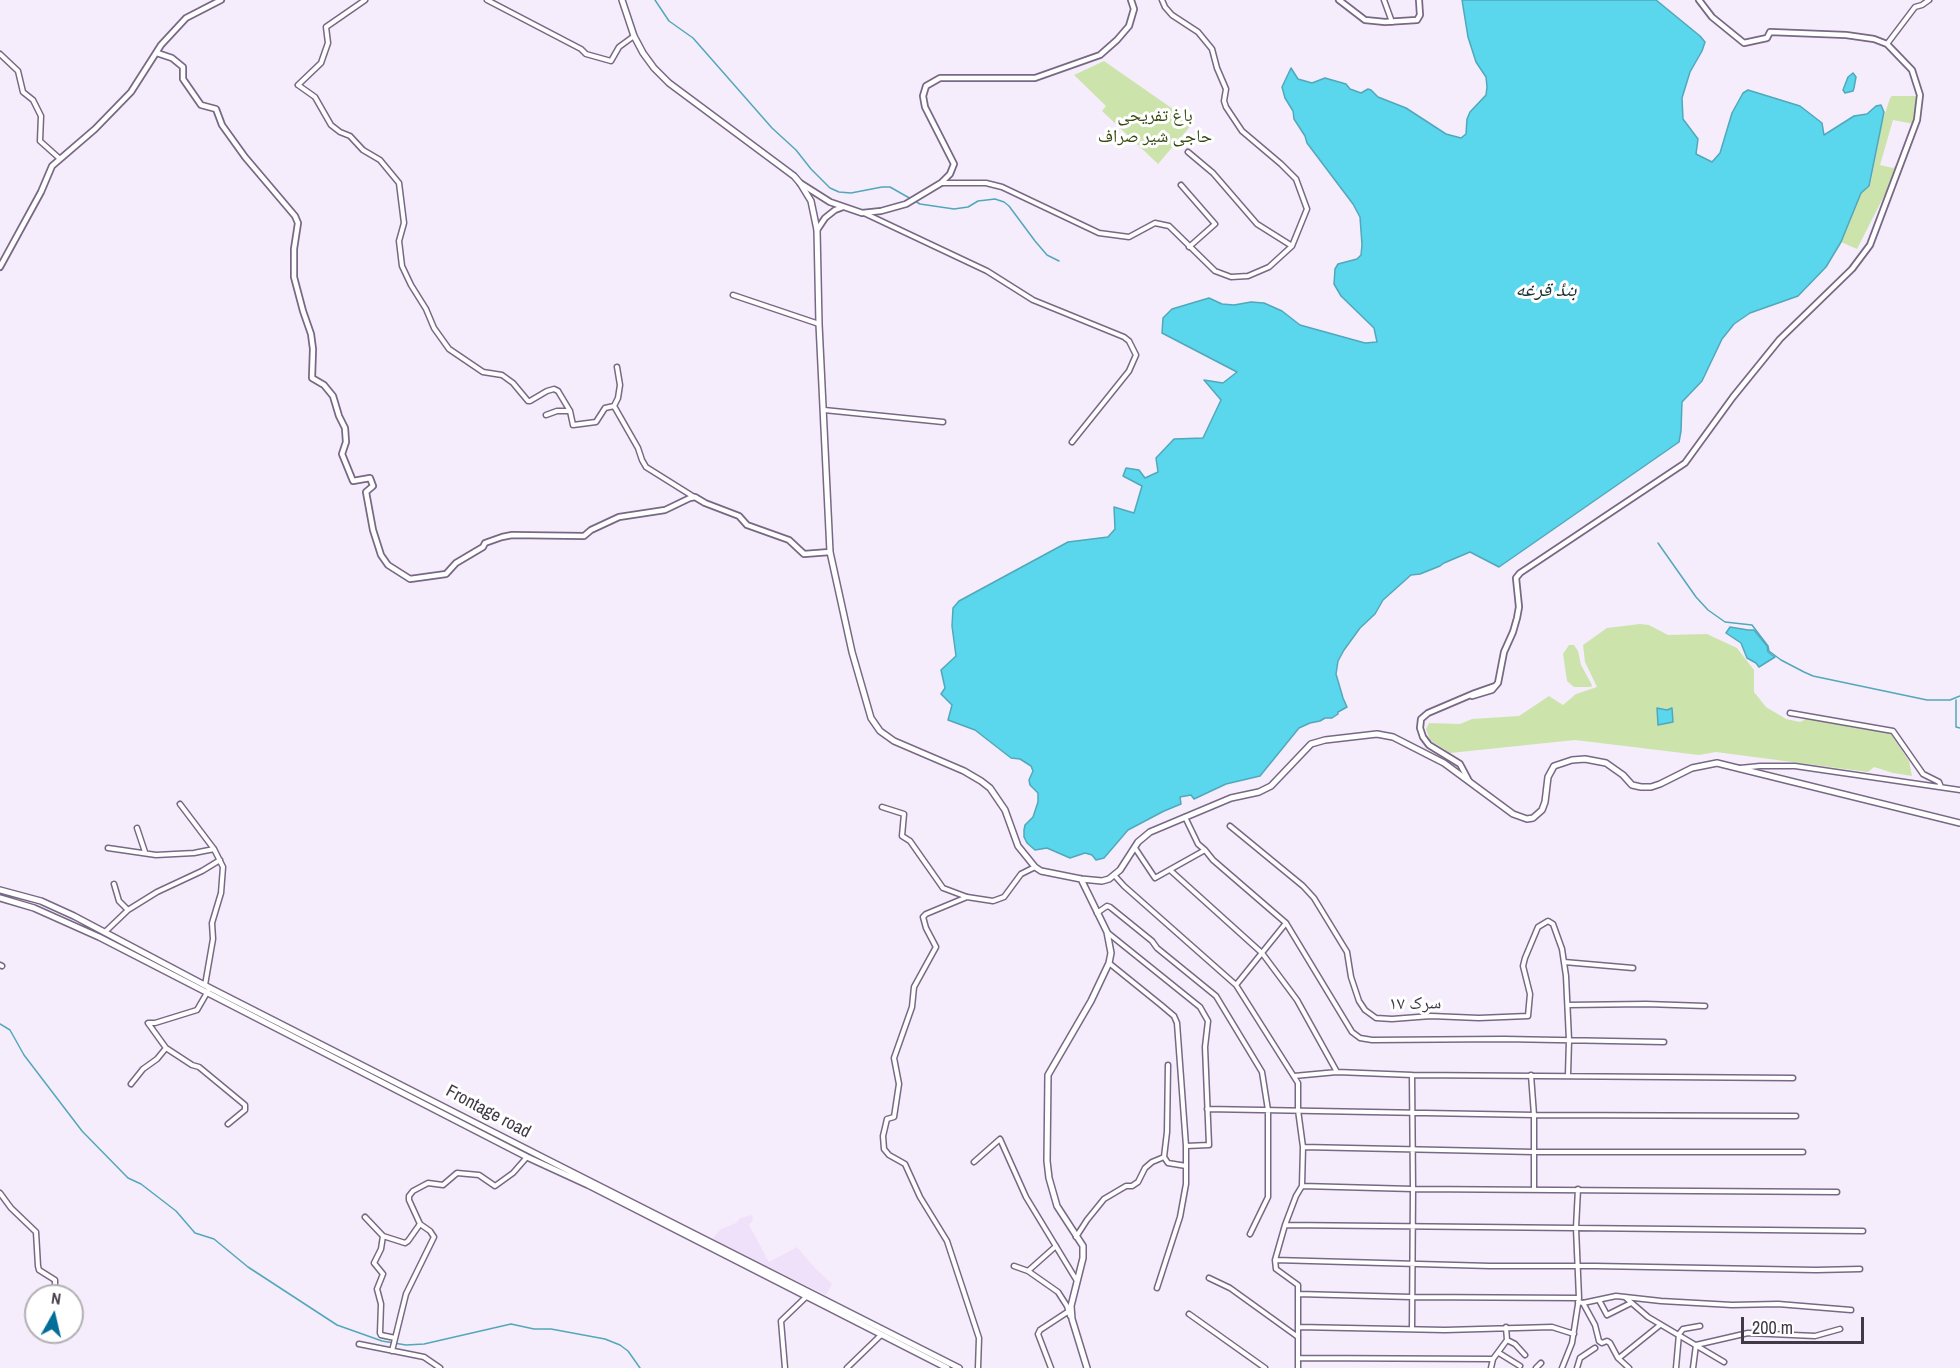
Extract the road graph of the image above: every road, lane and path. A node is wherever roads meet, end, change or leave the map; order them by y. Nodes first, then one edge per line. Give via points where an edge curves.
1 (220, 0) edge
2 (365, 0) edge
3 (487, 0) edge
4 (622, 0) edge
5 (1131, 0) edge
6 (1162, 0) edge
7 (1340, 0) edge
8 (1384, 0) edge
9 (1419, 0) edge
10 (1699, 0) edge
11 (1929, 0) edge
12 (1392, 22) junction
13 (634, 36) junction
14 (1887, 44) junction
15 (157, 53) junction
16 (0, 54) edge
17 (1188, 152) dead end
18 (59, 158) junction
19 (800, 183) junction
20 (941, 183) junction
21 (1181, 185) dead end
22 (852, 208) junction
23 (862, 213) junction
24 (817, 230) junction
25 (1292, 246) junction
26 (1189, 247) junction
27 (0, 267) edge
28 (733, 295) dead end
29 (819, 324) junction
30 (616, 367) dead end
31 (614, 406) junction
32 (824, 410) junction
33 (570, 411) junction
34 (546, 415) dead end
35 (943, 422) dead end
36 (1072, 442) dead end
37 (695, 497) junction
38 (830, 552) junction
39 (1790, 713) dead end
40 (1739, 768) junction
41 (1469, 781) junction
42 (1941, 787) junction
43 (1960, 790) edge
44 (180, 804) dead end
45 (882, 807) dead end
46 (1185, 817) junction
47 (1960, 823) edge
48 (1230, 826) dead end
49 (137, 828) dead end
50 (1134, 847) junction
51 (108, 848) dead end
52 (214, 849) junction
53 (1205, 850) junction
54 (146, 853) junction
55 (220, 860) junction
56 (1035, 867) junction
57 (1170, 870) junction
58 (1115, 876) junction
59 (1082, 879) junction
60 (114, 884) dead end
61 (0, 890) edge
62 (8, 891) junction
63 (967, 897) junction
64 (3, 899) edge
65 (128, 910) junction
66 (1097, 913) junction
67 (1286, 923) junction
68 (105, 932) junction
69 (1107, 933) junction
70 (1262, 953) junction
71 (1564, 962) junction
72 (1109, 963) junction
73 (1633, 968) dead end
74 (1236, 985) junction
75 (207, 989) junction
76 (1568, 1005) junction
77 (1705, 1006) dead end
78 (1569, 1040) junction
79 (1664, 1042) dead end
80 (166, 1048) junction
81 (1168, 1065) dead end
82 (1337, 1072) junction
83 (1412, 1075) junction
84 (1532, 1075) junction
85 (1568, 1075) junction
86 (1293, 1076) junction
87 (1793, 1078) dead end
88 (131, 1084) dead end
89 (1207, 1109) junction
90 (1268, 1110) junction
91 (1298, 1110) junction
92 (1411, 1112) junction
93 (1534, 1115) junction
94 (1796, 1116) dead end
95 (228, 1124) dead end
96 (1186, 1146) junction
97 (1303, 1147) junction
98 (1413, 1149) junction
99 (1534, 1152) junction
100 (1803, 1152) dead end
101 (527, 1157) junction
102 (1164, 1157) junction
103 (974, 1162) dead end
104 (1186, 1166) junction
105 (1302, 1186) junction
106 (1413, 1189) junction
107 (1534, 1189) junction
108 (1578, 1189) junction
109 (1837, 1192) dead end
110 (0, 1193) edge
111 (365, 1217) dead end
112 (420, 1224) junction
113 (1285, 1225) junction
114 (1413, 1227) junction
115 (1576, 1228) junction
116 (1863, 1231) dead end
117 (1250, 1234) dead end
118 (383, 1236) junction
119 (1076, 1238) junction
120 (1056, 1246) junction
121 (1275, 1260) junction
122 (1412, 1265) junction
123 (1014, 1266) dead end
124 (1577, 1266) junction
125 (1860, 1269) dead end
126 (1028, 1271) junction
127 (1209, 1278) dead end
128 (1077, 1281) junction
129 (56, 1284) edge
130 (1157, 1288) dead end
131 (1298, 1294) junction
132 (806, 1297) junction
133 (1412, 1297) junction
134 (1626, 1298) junction
135 (1599, 1300) junction
136 (1580, 1301) junction
137 (1631, 1303) junction
138 (1851, 1310) dead end
139 (1069, 1311) junction
140 (1188, 1314) dead end
141 (1072, 1319) junction
142 (1660, 1325) junction
143 (1701, 1326) dead end
144 (1298, 1327) junction
145 (1506, 1327) junction
146 (1412, 1328) junction
147 (1840, 1329) dead end
148 (1574, 1334) junction
149 (1679, 1334) junction
150 (881, 1335) junction
151 (1298, 1337) junction
152 (395, 1339) junction
153 (1507, 1340) junction
154 (359, 1344) dead end
155 (1696, 1345) junction
156 (1595, 1348) dead end
157 (392, 1350) junction
158 (1498, 1353) junction
159 (1525, 1354) dead end
160 (1298, 1358) junction
161 (1618, 1358) junction
162 (1493, 1359) junction
163 (1724, 1362) dead end
164 (1541, 1363) dead end
165 (1520, 1366) dead end
166 (440, 1368) edge
167 (784, 1368) edge
168 (847, 1368) edge
169 (947, 1368) edge
170 (958, 1368) edge
171 (978, 1368) edge
172 (1051, 1368) edge
173 (1087, 1368) edge
174 (1265, 1368) edge
175 (1298, 1368) edge
176 (1491, 1368) edge
177 (1536, 1368) edge
178 (1562, 1368) edge
179 (1577, 1368) edge
180 (1629, 1368) edge
181 (1676, 1368) edge
182 (1693, 1368) edge

1 - 15 street via 186,18
2 - 33 street via 326,27 328,43 321,63 298,85 315,97 331,125 380,160 399,183 404,223 399,241 402,266 449,349 483,372 502,375 530,401 547,391 558,391
3 - 13 street via 586,54 611,61 619,47
4 - 13 main road
5 - 20 street via 1134,9 1130,26 1100,55 1035,78 940,78 926,86 925,107 954,164
6 - 25 street via 1172,15 1198,32 1212,49 1226,89 1226,107 1242,131 1296,179 1307,209
7 - 12 street via 1365,20
8 - 12 street
9 - 12 street via 1417,20
10 - 14 street via 1712,17 1744,43 1767,38 1770,32 1846,35
11 - 14 street via 1915,7
13 - 19 main road via 648,61 669,83
14 - 41 street via 1912,70 1920,95 1917,120 1870,245 1852,269 1780,339 1684,463 1516,578 1517,618 1496,686 1421,719 1420,728 1429,746 1460,764
15 - 18 street via 130,92 95,129
15 - 37 street via 183,67 183,79 201,105 216,110 245,157 296,216 294,278 311,334 312,378 329,390 345,428 342,454 353,481 370,478 373,486 366,492 373,530 388,565 411,579 446,574 486,543 502,537 584,536 619,517 665,510
16 - 18 street via 18,71 23,92 33,100 41,116 40,141
17 - 25 street via 1213,173 1257,224
18 - 27 street
19 - 22 street via 830,201
19 - 24 main road via 811,201
20 - 23 street via 906,204
20 - 26 street via 1002,187 1100,233 1129,237 1155,223 1169,226
21 - 26 street via 1215,224
22 - 23 street
22 - 24 street via 835,210
23 - 36 street via 987,271 1033,300 1130,341 1136,355 1129,371
24 - 29 main road
25 - 26 street via 1269,267 1248,276 1231,277 1215,271
28 - 29 street
29 - 32 main road
30 - 31 street via 620,385
31 - 33 street via 605,408 596,422 584,424 573,425
31 - 37 street via 646,467
32 - 35 street
32 - 38 main road
33 - 34 street
37 - 38 street via 739,516 747,525 789,540 804,554
38 - 56 main road via 855,662 875,726 894,741 964,771 990,788 1005,810 1018,846
39 - 42 street via 1893,731 1923,774 1940,782
40 - 41 main road via 1717,763 1705,765 1660,784 1641,787 1632,785 1614,768 1597,760 1560,763 1550,770 1542,810 1527,819 1513,814
40 - 42 street via 1795,766
40 - 47 main road
41 - 46 main road via 1444,763 1393,737 1325,740 1305,749 1271,786
42 - 43 street
44 - 52 street
45 - 63 street via 904,814 902,836 910,840 943,888
46 - 50 main road via 1149,832
46 - 53 street
48 - 71 street, سرک ۱۷ via 1314,897 1347,952 1359,1001 1376,1018 1528,1016 1530,994 1523,966 1538,927 1548,921 1553,924
49 - 54 street
50 - 57 street via 1155,878
50 - 58 main road
51 - 54 street
52 - 54 street
52 - 55 street
53 - 57 street
53 - 67 street
55 - 65 street
55 - 75 street via 223,878 212,923
56 - 59 main road via 1048,874
56 - 63 street via 1021,874 1004,897 993,901
57 - 70 street
58 - 59 main road
58 - 74 street
59 - 66 main road
60 - 65 street
61 - 62 main road, Frontage road
62 - 64 main road
62 - 68 main road, Frontage road via 41,901
63 - 171 street via 923,917 936,948 914,987 912,1007 894,1059 899,1084 894,1117 887,1119 883,1136 884,1149 905,1164 947,1241 979,1338
64 - 75 main road via 64,920
65 - 68 street
66 - 69 main road
66 - 90 street via 1110,907 1216,996 1262,1072
67 - 70 street
67 - 78 street via 1352,1032 1360,1038
68 - 75 main road, Frontage road
69 - 72 main road
69 - 89 street via 1200,1007 1208,1021
70 - 74 street
70 - 82 street via 1297,1000
71 - 73 street
71 - 76 street
72 - 96 street via 1174,1016 1177,1023
72 - 119 main road via 1048,1074 1049,1178 1057,1206
74 - 86 street
75 - 80 street via 197,1010 148,1023
75 - 101 main road
75 - 170 main road, Frontage road
76 - 77 street
76 - 78 street
78 - 79 street
78 - 85 street
80 - 88 street
80 - 95 street via 199,1067 245,1105 245,1110
81 - 102 street
82 - 83 street
82 - 86 street
83 - 84 street
83 - 92 street
84 - 85 street
84 - 93 street
85 - 87 street
86 - 91 street via 1298,1083
89 - 90 street
89 - 96 street via 1209,1145
90 - 91 street
90 - 117 street via 1268,1197
91 - 92 street
91 - 97 street
92 - 93 street
92 - 98 street
93 - 94 street
93 - 99 street
96 - 104 street
97 - 98 street
97 - 105 street
98 - 99 street
98 - 106 street
99 - 100 street
99 - 107 street
101 - 112 street via 495,1186 479,1175 457,1173 443,1185 428,1183 413,1191 409,1200
101 - 132 main road
102 - 104 street via 1168,1163
102 - 119 street via 1145,1168 1132,1186 1104,1199
103 - 120 street via 1000,1138 1026,1197
104 - 130 street via 1180,1217
105 - 106 street
105 - 113 street
106 - 107 street
106 - 114 street
107 - 108 street
108 - 109 street
108 - 115 street
110 - 129 street via 36,1232 39,1270 56,1280
111 - 118 street
112 - 118 street via 405,1243
112 - 152 street via 434,1237 406,1294
113 - 114 street
113 - 121 street
114 - 115 street
114 - 122 street
115 - 116 street
115 - 124 street
118 - 152 street via 374,1263 383,1274 377,1289 380,1333
119 - 128 main road via 1083,1246
120 - 126 street
120 - 128 street
121 - 122 street
121 - 131 street via 1276,1269 1298,1285
122 - 124 street
122 - 133 street
123 - 126 street
124 - 125 street
124 - 136 street
126 - 139 street via 1058,1292
127 - 151 street via 1230,1288
128 - 141 main road
131 - 133 street
131 - 144 street
132 - 150 main road
132 - 167 street via 781,1321
133 - 136 street
133 - 146 street
134 - 135 street
134 - 137 street
134 - 138 street
135 - 136 street
135 - 137 street via 1607,1315
136 - 148 street
136 - 161 street via 1595,1325 1599,1341 1610,1343
137 - 142 street
139 - 141 street
139 - 172 street via 1038,1334
140 - 174 street
141 - 173 main road
142 - 149 street
142 - 161 street
143 - 149 street via 1683,1329
144 - 146 street
144 - 151 street
145 - 146 street
145 - 148 street via 1552,1327
145 - 153 street
147 - 155 street via 1815,1336 1748,1333
148 - 178 street
149 - 155 street
149 - 181 street
150 - 168 street
150 - 169 main road
151 - 160 street
152 - 157 street
153 - 158 street
153 - 159 street
154 - 157 street
155 - 163 street
155 - 182 street
156 - 179 street via 1580,1358
157 - 166 street via 424,1357
158 - 162 street
158 - 165 street
160 - 162 street
160 - 175 street
161 - 180 street
162 - 176 street
164 - 177 street

